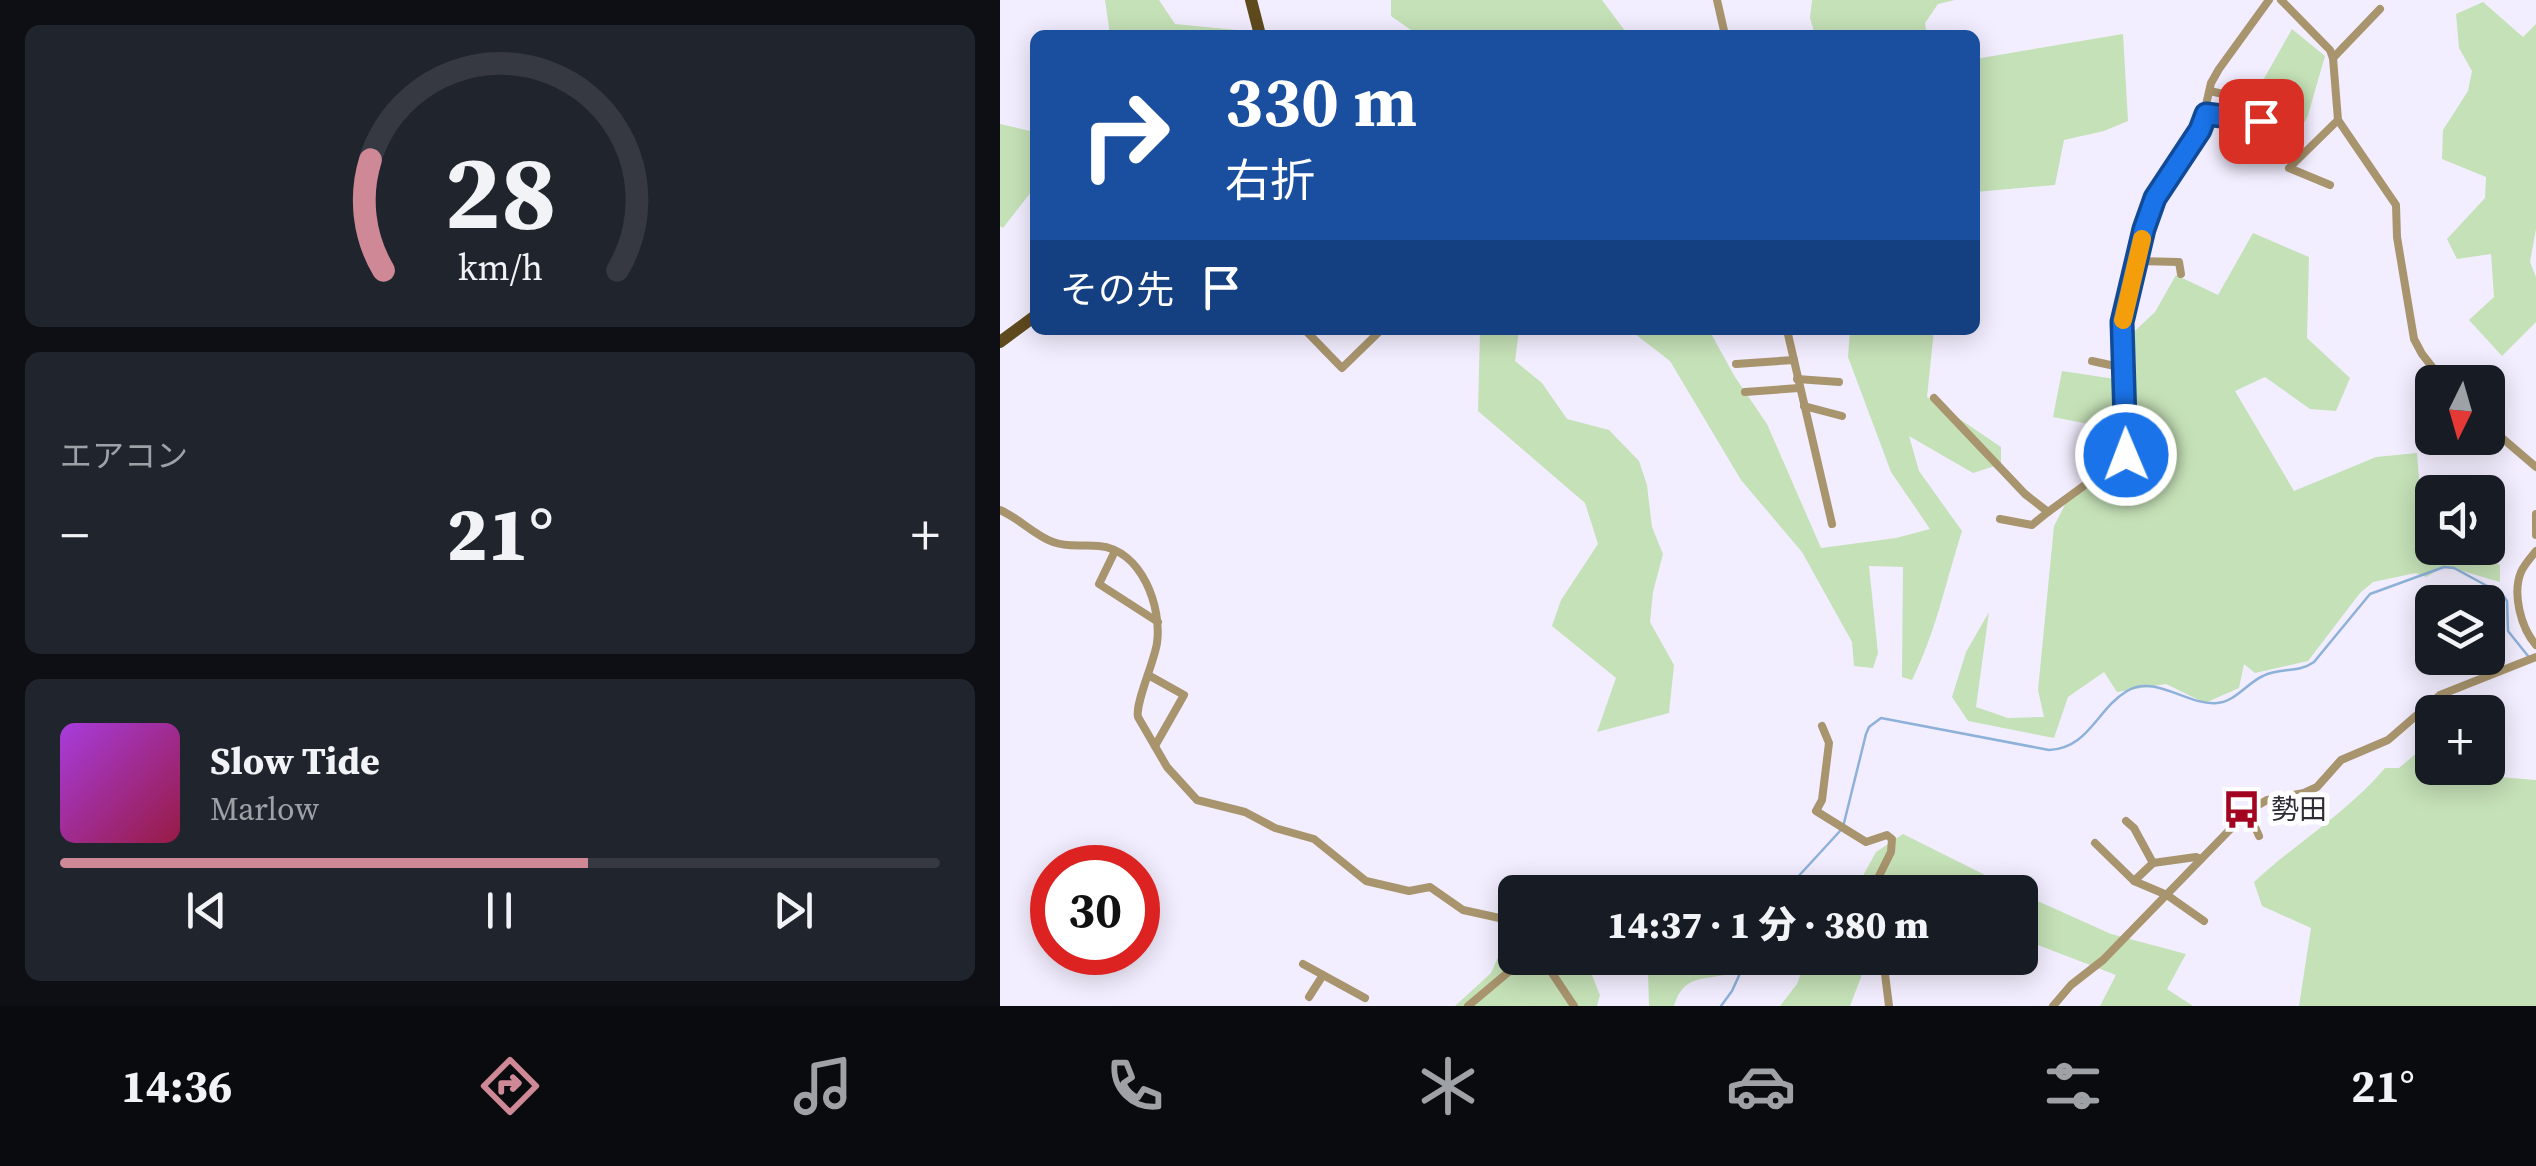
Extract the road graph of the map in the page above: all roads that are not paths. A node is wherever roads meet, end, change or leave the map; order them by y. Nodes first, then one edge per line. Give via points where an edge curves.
1 (1252, 0) edge
2 (1717, 0) edge
3 (2269, 0) edge
4 (2282, 0) edge
5 (2380, 10) dead end
6 (1259, 30) edge
7 (1724, 30) edge
8 (2334, 58) junction
9 (2210, 92) junction
10 (2206, 114) junction
11 (2338, 120) junction
12 (2330, 185) dead end
13 (2137, 261) junction
14 (2181, 274) dead end
15 (1030, 320) edge
16 (1310, 335) edge
17 (1376, 335) edge
18 (1788, 335) edge
19 (1000, 342) edge
20 (1794, 360) junction
21 (2092, 361) dead end
22 (1736, 364) dead end
23 (2431, 365) edge
24 (2124, 368) junction
25 (1839, 382) dead end
26 (1798, 383) junction
27 (1745, 392) dead end
28 (1934, 398) dead end
29 (1804, 406) junction
30 (1842, 416) dead end
31 (2505, 441) edge
32 (2536, 467) edge
33 (1000, 510) edge
34 (2048, 512) junction
35 (2536, 514) edge
36 (2000, 519) dead end
37 (1832, 524) dead end
38 (2536, 535) edge
39 (1116, 551) junction
40 (2536, 551) edge
41 (1158, 622) junction
42 (2536, 645) edge
43 (2536, 657) edge
44 (1150, 676) junction
45 (1822, 726) dead end
46 (1155, 746) junction
47 (2248, 811) junction
48 (2126, 821) dead end
49 (2259, 836) dead end
50 (2094, 843) dead end
51 (2201, 859) junction
52 (2153, 863) junction
53 (1880, 875) edge
54 (2134, 882) junction
55 (2167, 895) junction
56 (1498, 918) edge
57 (2204, 921) dead end
58 (1303, 964) dead end
59 (1322, 974) junction
60 (1504, 975) edge
61 (1553, 975) edge
62 (1885, 975) edge
63 (1309, 997) dead end
64 (1365, 998) edge
65 (1468, 1006) edge
66 (1574, 1006) edge
67 (1889, 1006) edge
68 (2052, 1006) edge

1 - 6 main road
2 - 7 street
3 - 9 street
4 - 8 street
5 - 8 street
8 - 11 street
9 - 10 street
9 - 10 street via 2269,108 2257,122
10 - 13 street via 2155,198
11 - 12 street via 2289,168
11 - 23 street via 2396,205 2414,339
13 - 14 street via 2179,262
13 - 24 street via 2122,322
15 - 19 main road
16 - 17 street via 1342,368
18 - 20 street
20 - 22 street
20 - 26 street
21 - 24 street
24 - 34 street via 2126,455
25 - 26 street
26 - 27 street
26 - 29 street
28 - 34 street
29 - 30 street
29 - 37 street
31 - 32 street
33 - 39 street via 1049,541
34 - 36 street via 2032,526
35 - 38 street
39 - 41 street via 1148,586
39 - 41 street via 1098,584
40 - 42 street via 2520,574 2519,606
41 - 44 street
43 - 47 street via 2440,696 2388,740 2341,760 2317,787
44 - 46 street via 1136,709
44 - 46 street via 1184,694
45 - 53 street via 1828,743 1816,811 1866,842 1892,839
46 - 56 street via 1197,800 1314,839 1366,881 1409,891 1430,887 1464,910
47 - 49 street
47 - 51 street
48 - 52 street
50 - 54 street
51 - 52 street
51 - 55 street
52 - 54 street
54 - 55 street
55 - 57 street
55 - 68 street
58 - 59 street
59 - 63 street
59 - 64 street
60 - 65 street
61 - 66 street
62 - 67 street

